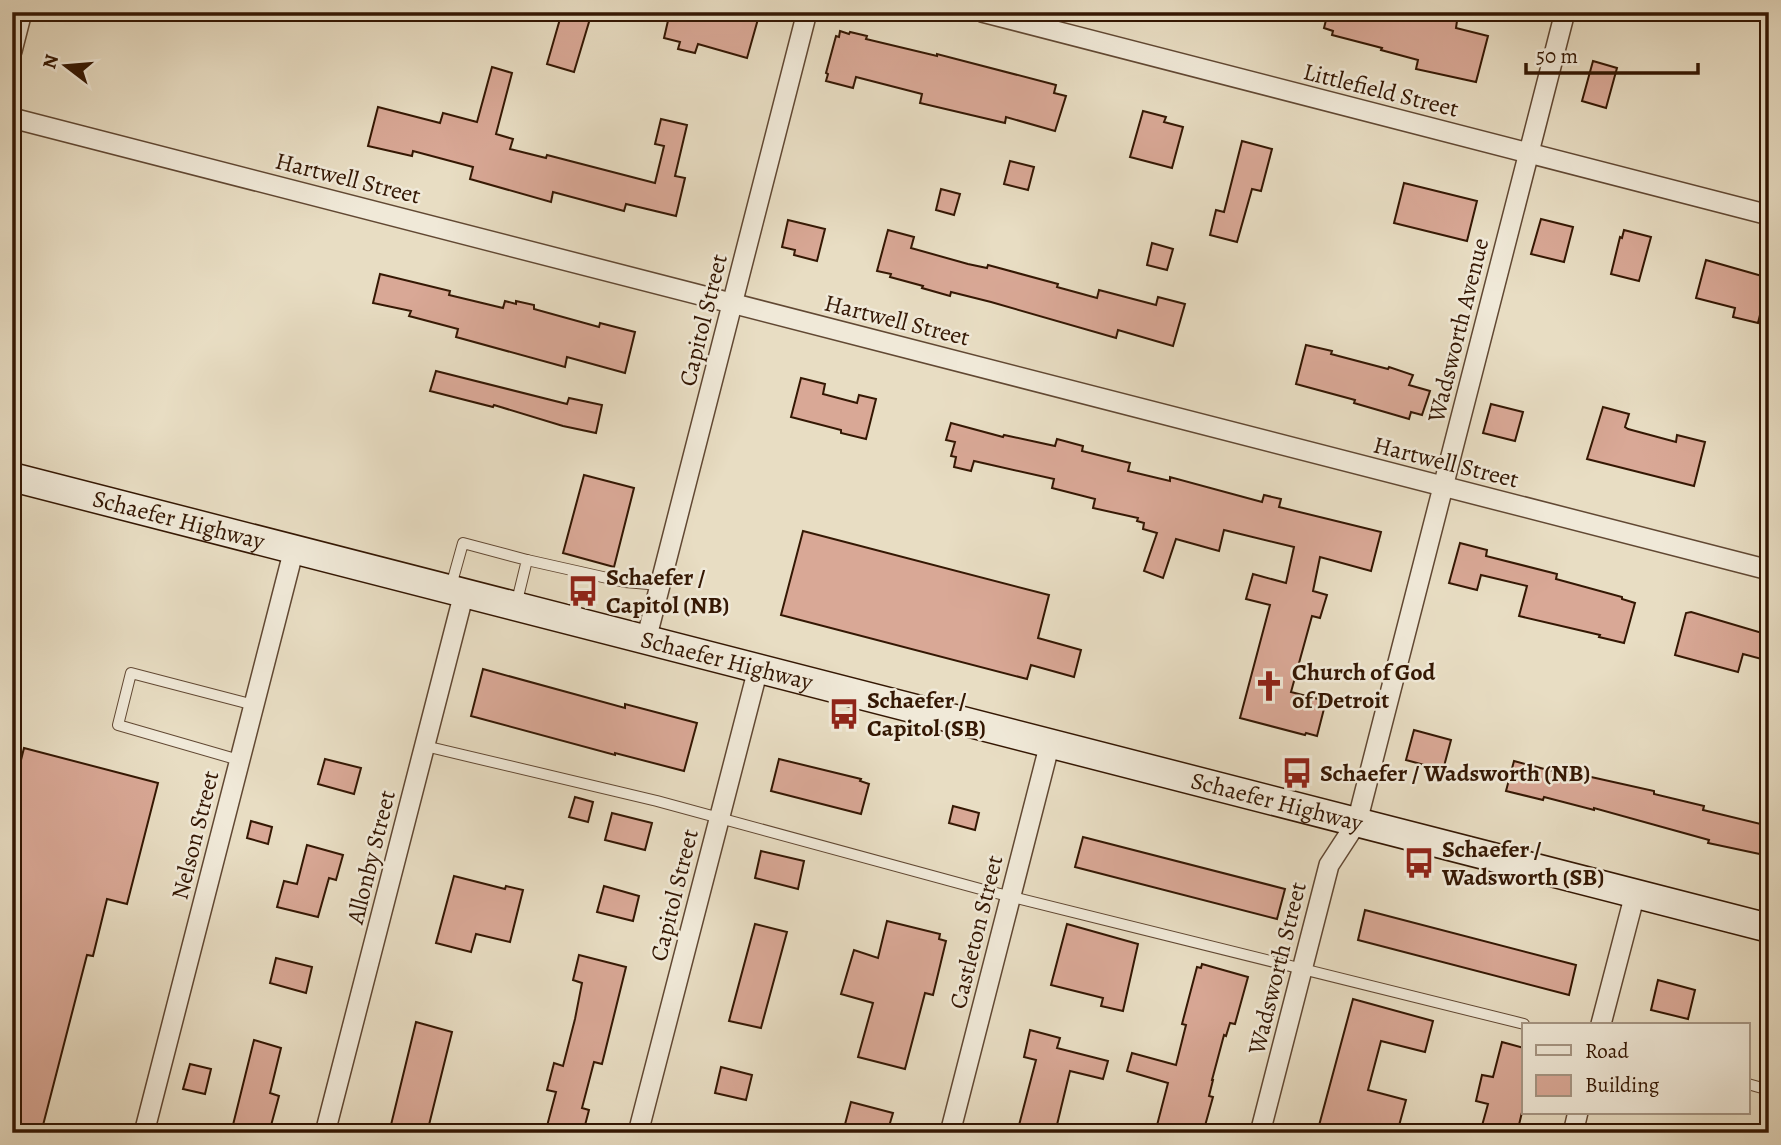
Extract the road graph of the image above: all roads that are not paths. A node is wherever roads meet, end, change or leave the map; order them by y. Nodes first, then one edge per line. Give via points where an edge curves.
1 (22, 12) edge
2 (807, 12) edge
3 (982, 12) edge
4 (1565, 12) edge
5 (12, 51) edge
6 (12, 118) edge
7 (1529, 153) junction
8 (1769, 215) edge
9 (733, 303) junction
10 (12, 477) edge
11 (1443, 486) junction
12 (293, 549) junction
13 (527, 560) junction
14 (1769, 570) edge
15 (660, 585) junction
16 (457, 591) junction
17 (516, 607) junction
18 (646, 640) junction
19 (758, 668) junction
20 (254, 705) junction
21 (1050, 743) junction
22 (425, 746) junction
23 (239, 760) junction
24 (719, 819) junction
25 (1357, 822) junction
26 (1635, 894) junction
27 (1011, 895) junction
28 (1769, 928) edge
29 (1301, 970) junction
30 (1601, 1023) edge
31 (1522, 1024) edge
32 (1750, 1085) edge
33 (1769, 1090) edge
34 (1578, 1114) edge
35 (144, 1133) edge
36 (326, 1133) edge
37 (638, 1133) edge
38 (950, 1133) edge
39 (1260, 1133) edge
40 (1573, 1133) edge

1 - 5 street
2 - 9 street, Capitol Street
3 - 7 street, Littlefield Street
4 - 7 street, Wadsworth Avenue
6 - 9 street, Hartwell Street
7 - 8 street, Littlefield Street
7 - 11 street, Wadsworth Avenue
9 - 11 street, Hartwell Street
9 - 15 street, Capitol Street
10 - 12 street, Schaefer Highway
11 - 14 street, Hartwell Street
11 - 25 street, Wadsworth Avenue
12 - 16 street, Schaefer Highway
12 - 20 street, Nelson Street
13 - 15 lane via 625,582
13 - 16 lane via 463,544
13 - 17 lane
15 - 18 street, Capitol Street
16 - 17 street, Schaefer Highway
16 - 22 street, Allonby Street
17 - 18 street, Schaefer Highway
18 - 19 street, Schaefer Highway
19 - 21 street, Schaefer Highway
19 - 24 street, Capitol Street
20 - 23 street, Nelson Street
20 - 23 lane via 131,673 118,725
21 - 25 street, Schaefer Highway
21 - 27 street, Castleton Street
22 - 24 lane
22 - 36 street, Allonby Street
23 - 35 street, Nelson Street
24 - 27 lane
24 - 37 street, Capitol Street
25 - 26 street, Schaefer Highway
25 - 29 street, Wadsworth Street via 1329,865
26 - 28 street, Schaefer Highway
26 - 30 street
27 - 29 lane
27 - 38 street, Castleton Street
29 - 31 lane
29 - 39 street, Wadsworth Street
32 - 33 lane
34 - 40 street

